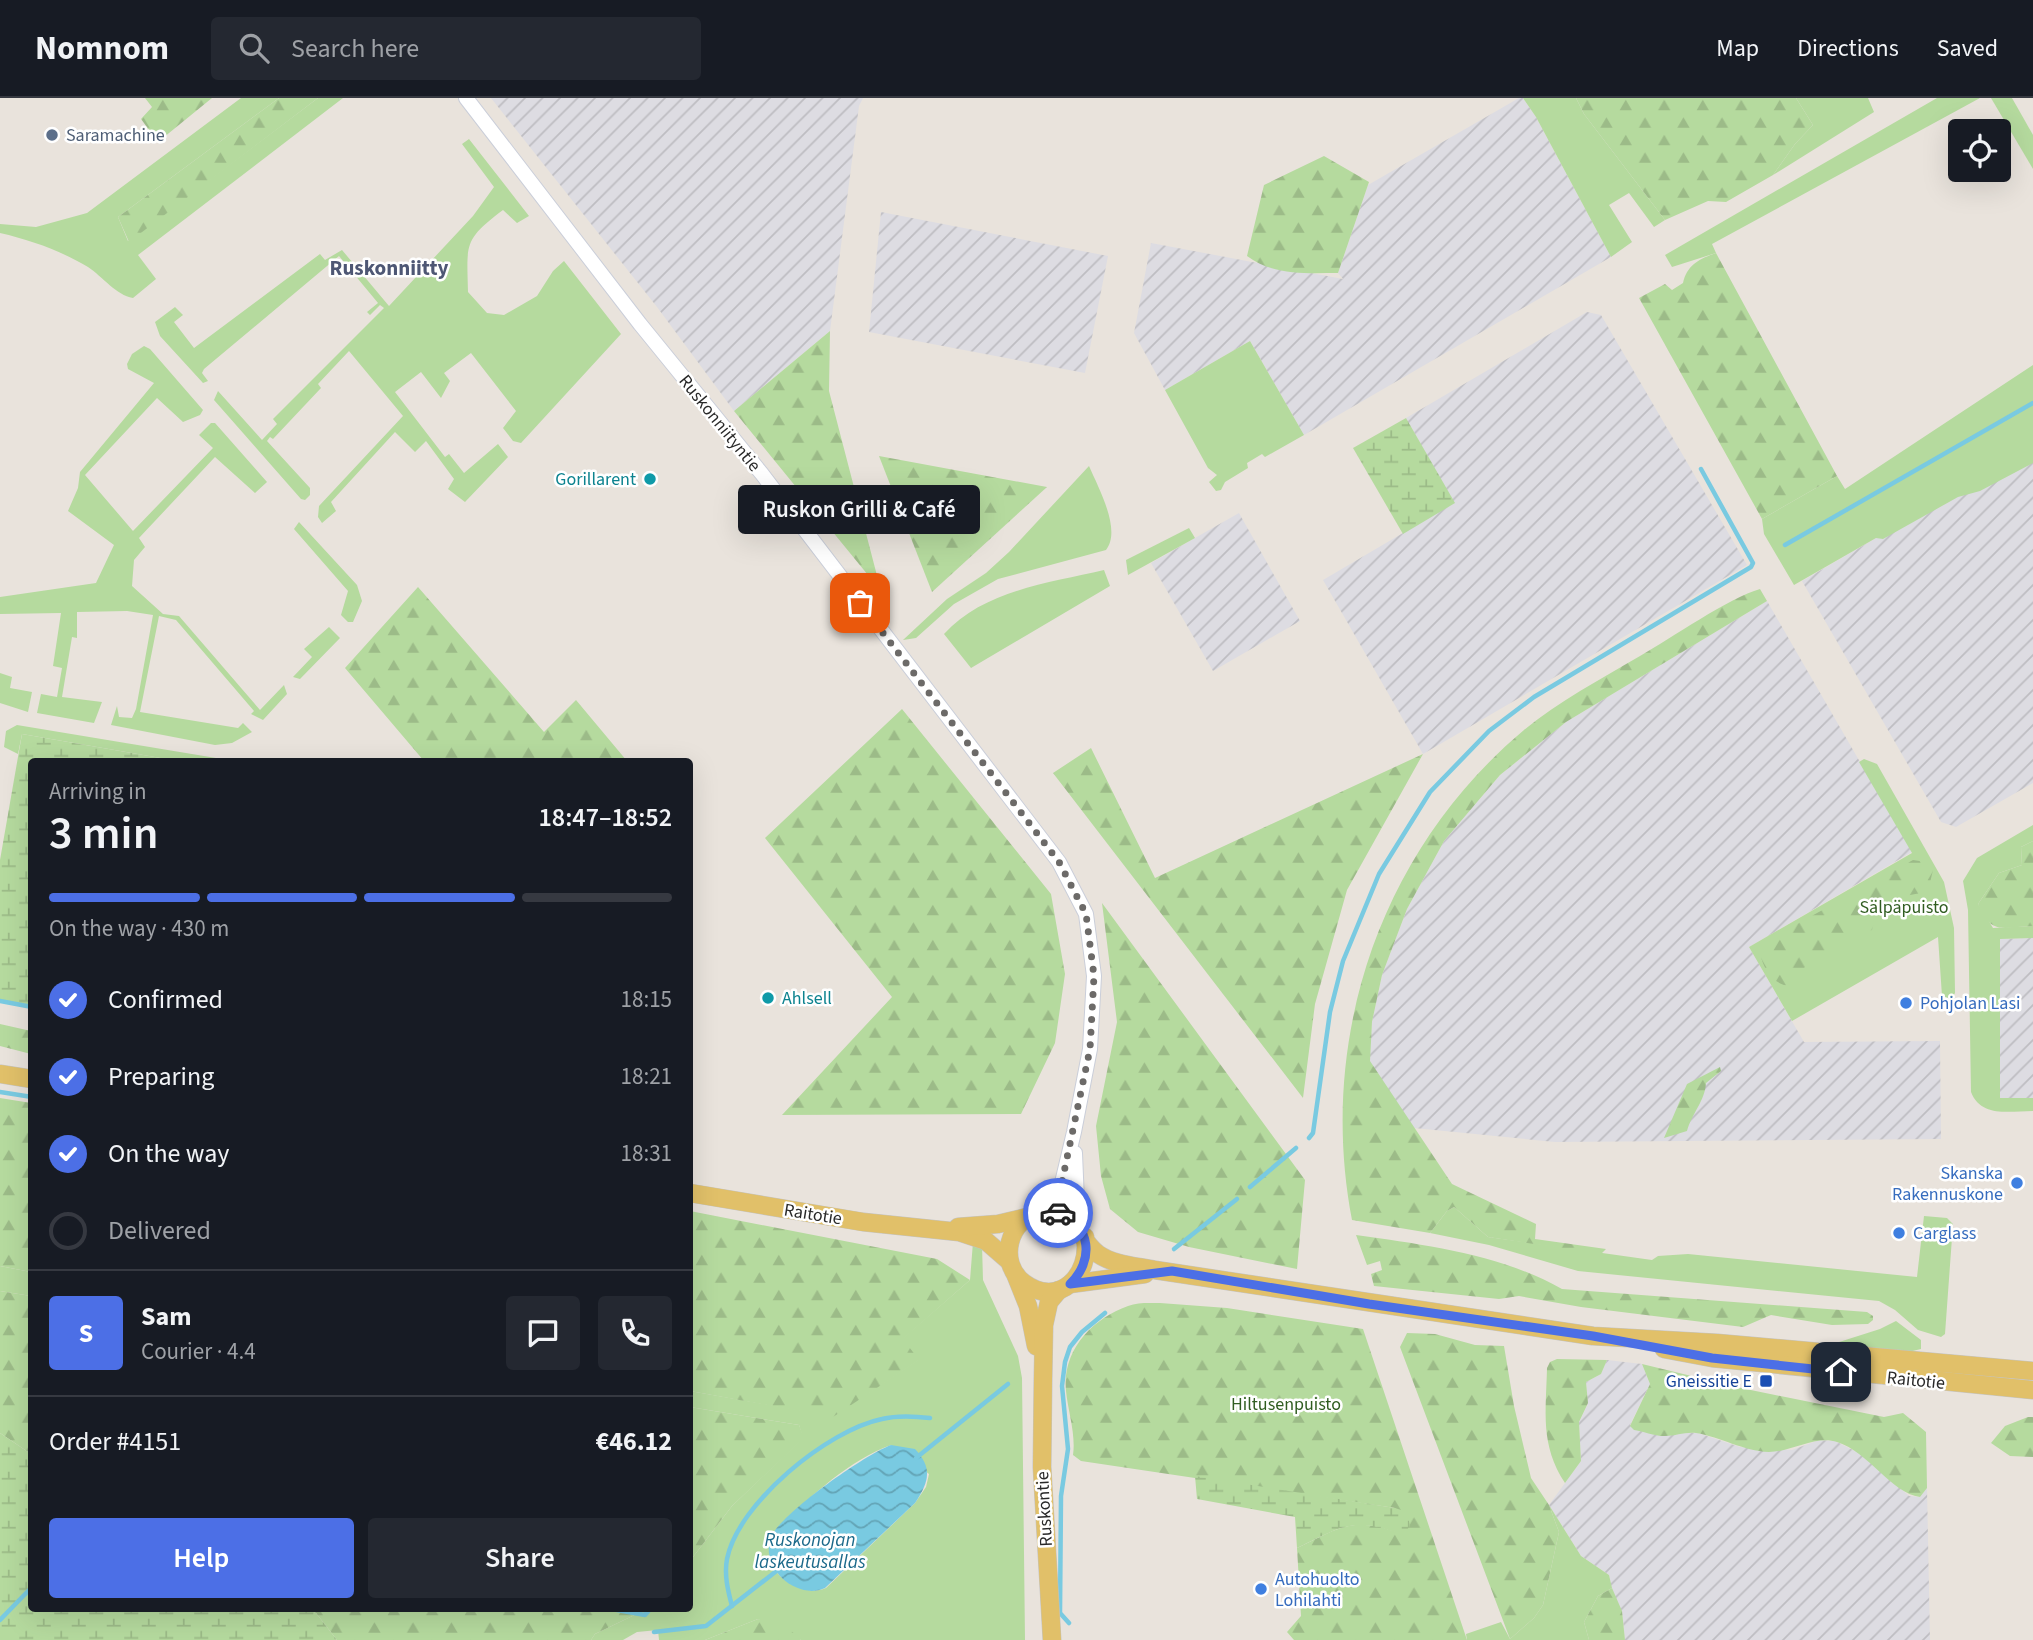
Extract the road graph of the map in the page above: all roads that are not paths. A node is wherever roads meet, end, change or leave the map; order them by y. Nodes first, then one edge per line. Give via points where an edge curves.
1 (466, 98) edge
2 (0, 1074) edge
3 (28, 1078) edge
4 (1074, 1132) junction
5 (693, 1194) edge
6 (1035, 1214) junction
7 (937, 1229) junction
8 (1082, 1231) junction
9 (1012, 1267) junction
10 (1172, 1271) junction
11 (1065, 1287) junction
12 (1593, 1336) junction
13 (2033, 1371) edge
14 (1043, 1379) junction
15 (2033, 1390) edge
16 (1052, 1640) edge

1 - 4 street, Ruskonniityntie via 1059,862 1086,914 1094,976 1090,1049
2 - 3 main road
4 - 6 street, Ruskonniityntie via 1060,1191
4 - 8 street, Ruskonniityntie
5 - 7 main road, Raitotie via 863,1222
6 - 7 main road, Raitotie via 998,1224
6 - 8 main road via 1068,1217
6 - 9 main road via 1011,1236
7 - 9 main road, Raitotie via 986,1241
8 - 10 main road, Raitotie via 1091,1247 1110,1260
8 - 11 main road via 1086,1263
9 - 11 main road via 1034,1289
9 - 14 main road, Ruskontie via 1028,1306
10 - 11 main road, Raitotie
10 - 12 main road, Raitotie
11 - 14 main road, Ruskontie via 1049,1302
12 - 13 main road, Raitotie
12 - 15 main road, Raitotie via 1712,1358
14 - 16 main road, Ruskontie via 1042,1467

